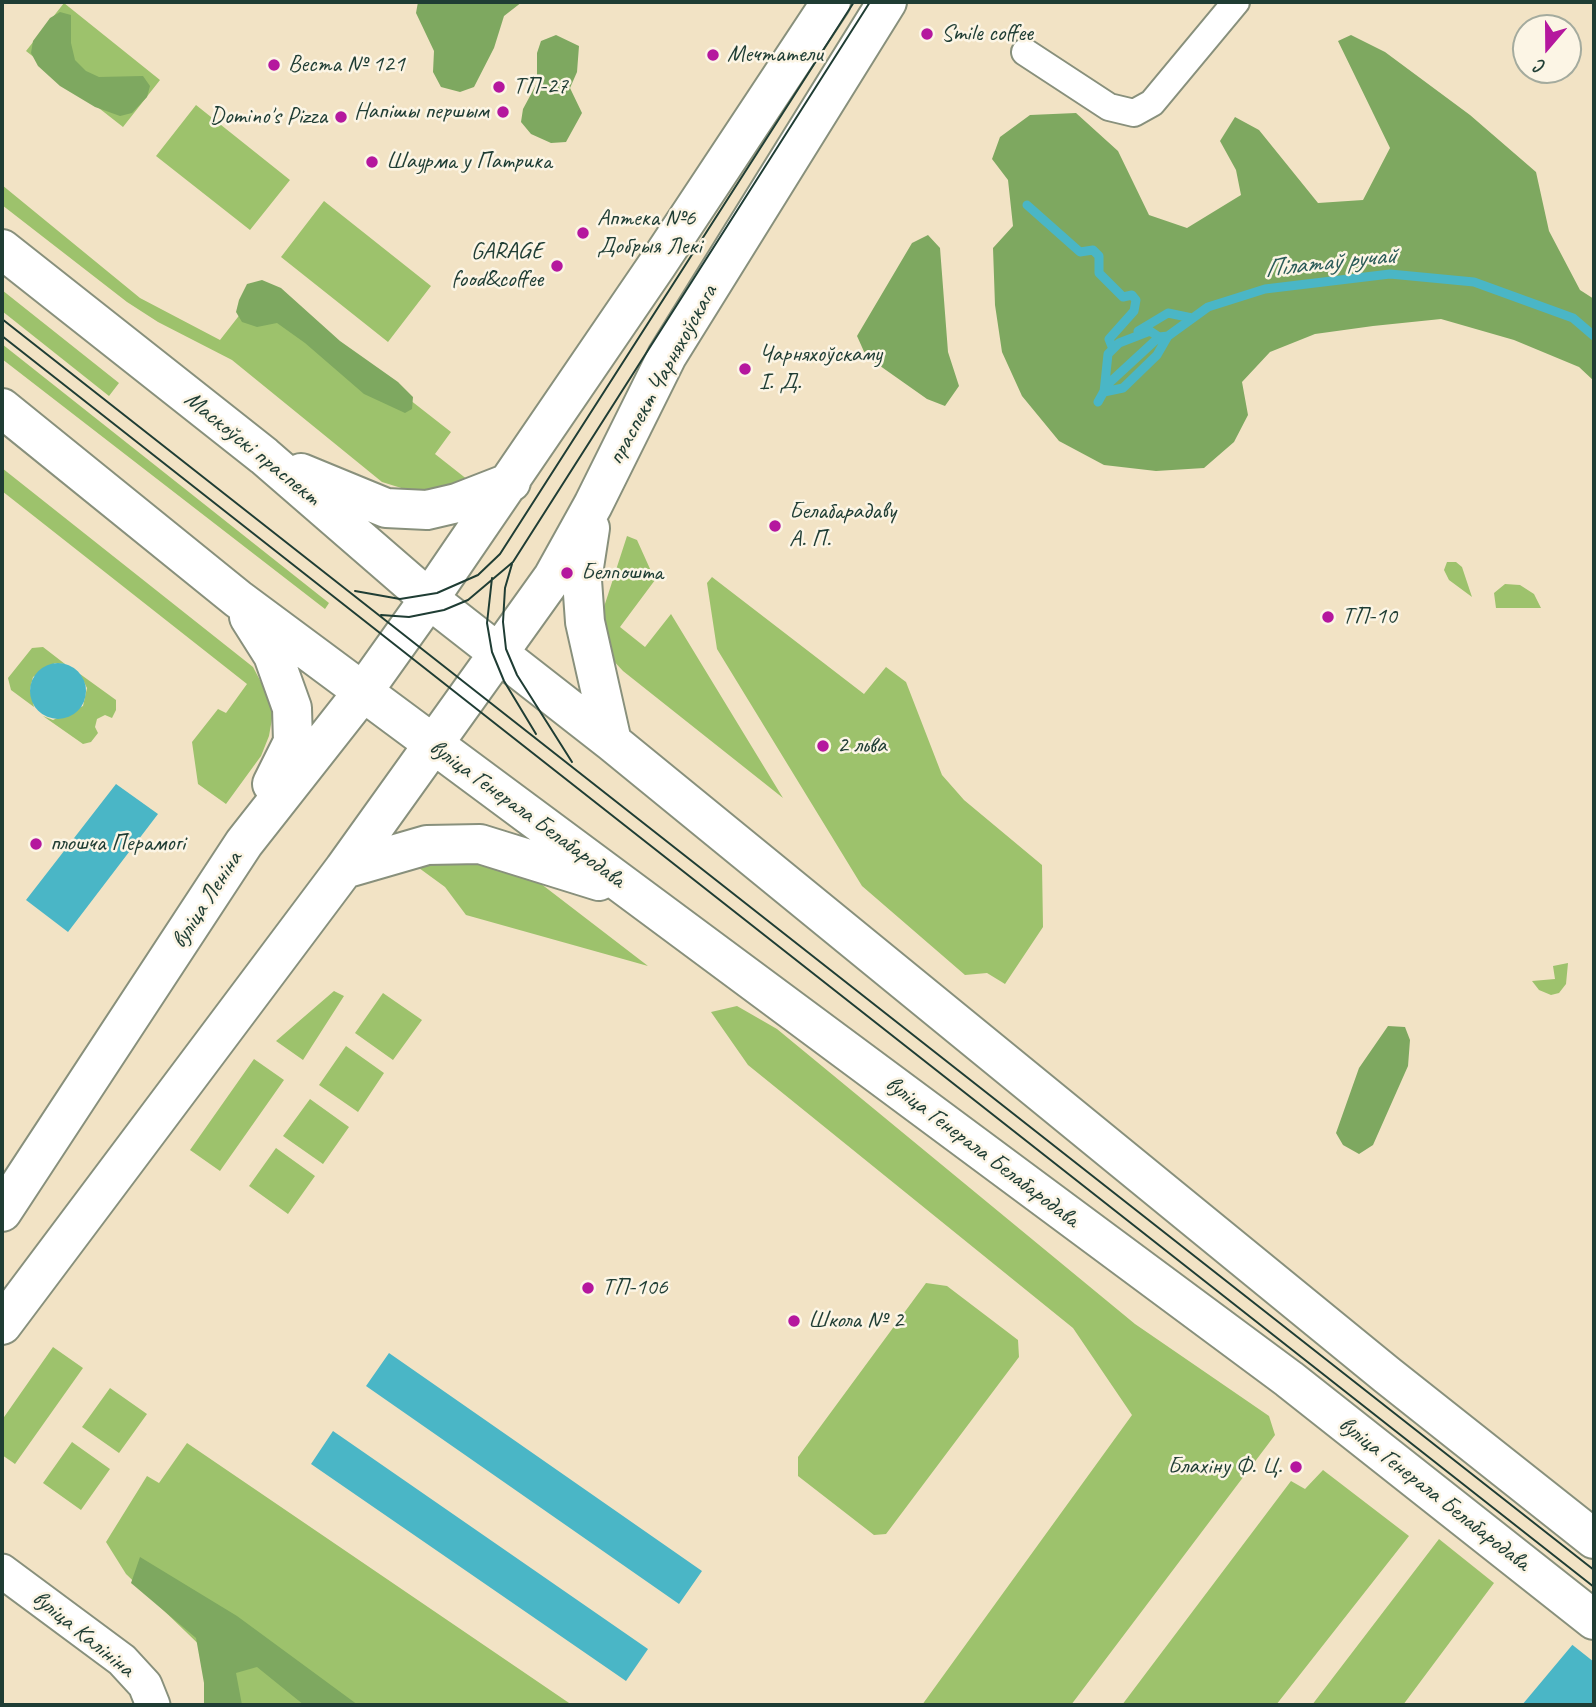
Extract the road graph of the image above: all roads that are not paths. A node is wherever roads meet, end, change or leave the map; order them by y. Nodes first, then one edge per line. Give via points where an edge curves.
1 (831, 2) edge
2 (887, 2) edge
3 (1236, 2) edge
4 (1025, 52) dead end
5 (2, 249) edge
6 (2, 408) edge
7 (264, 456) junction
8 (511, 482) junction
9 (593, 505) junction
10 (238, 599) junction
11 (429, 599) junction
12 (500, 651) junction
13 (362, 693) junction
14 (612, 742) junction
15 (432, 743) junction
16 (244, 843) junction
17 (344, 869) junction
18 (634, 892) junction
19 (2, 1212) edge
20 (2, 1325) edge
21 (1594, 1539) edge
22 (2, 1571) edge
23 (1594, 1620) edge
24 (153, 1705) edge

1 - 8 main road
2 - 9 main road, праспект Чарняхоўскага via 667,356
3 - 4 street via 1152,103 1134,113 1109,107
5 - 7 main road, Маскоўскі праспект
6 - 10 main road
7 - 8 main road via 386,508 427,510
7 - 11 main road, Маскоўскі праспект
8 - 11 main road
9 - 12 main road, праспект Чарняхоўскага via 552,577
9 - 14 main road via 582,580 584,622
10 - 13 main road
10 - 16 main road via 273,655 292,708 293,742
11 - 12 main road, Маскоўскі праспект
11 - 13 main road, вуліца Леніна
12 - 14 main road
12 - 15 main road, праспект Чарняхоўскага
13 - 15 main road, вуліца Генерала Белабародава
13 - 16 main road, вуліца Леніна
14 - 21 main road via 1387,1376
15 - 17 main road
15 - 18 main road, вуліца Генерала Белабародава
16 - 19 main road, вуліца Леніна
17 - 18 main road via 427,845 480,844
17 - 20 main road
18 - 23 main road, вуліца Генерала Белабародава via 1348,1425
22 - 24 street, вуліца Калініна via 122,1660 145,1685

